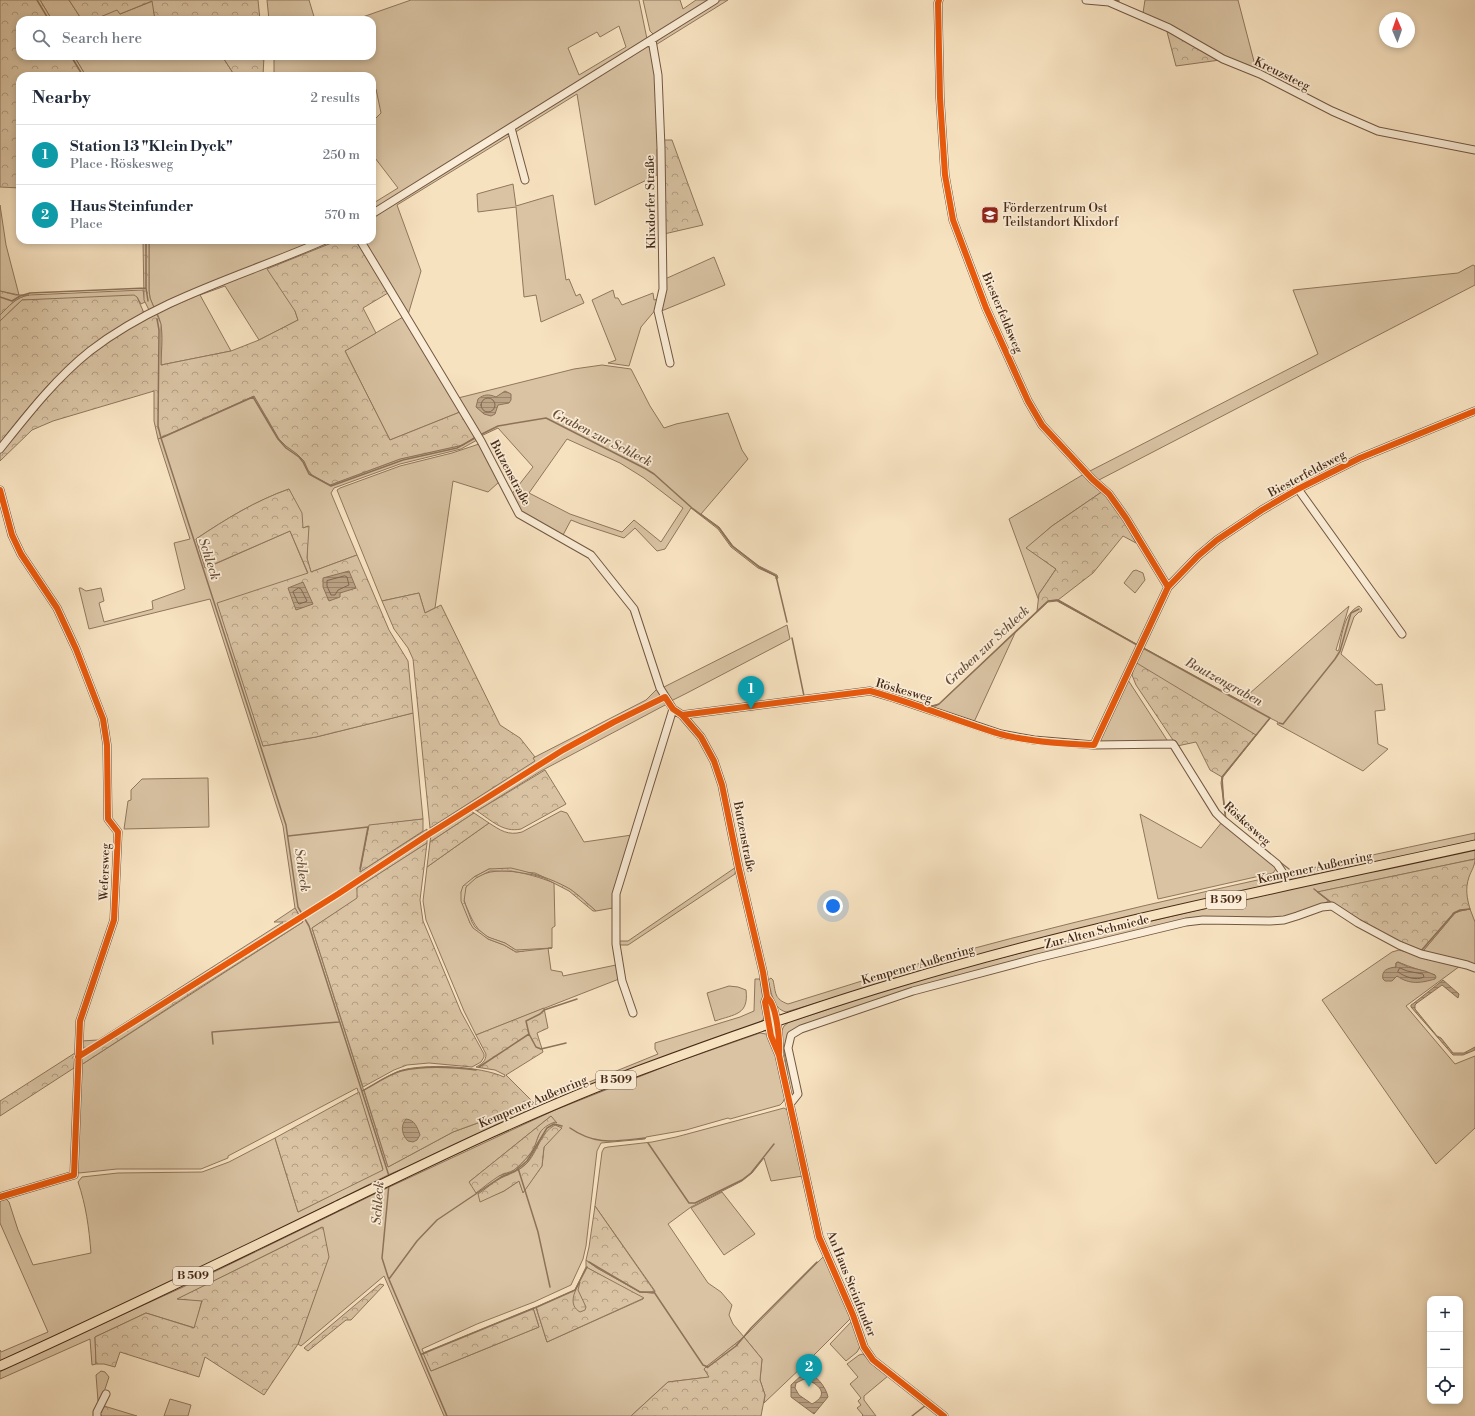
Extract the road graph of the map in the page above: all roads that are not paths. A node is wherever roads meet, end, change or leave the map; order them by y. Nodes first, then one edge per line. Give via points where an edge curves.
1 (715, 0) edge
2 (939, 0) edge
3 (1086, 0) edge
4 (652, 40) junction
5 (512, 128) junction
6 (1475, 150) edge
7 (525, 180) dead end
8 (376, 212) edge
9 (315, 244) edge
10 (362, 244) edge
11 (670, 362) dead end
12 (1475, 411) edge
13 (0, 449) edge
14 (1298, 489) junction
15 (0, 490) edge
16 (1168, 587) junction
17 (1402, 634) dead end
18 (673, 709) junction
19 (682, 715) junction
20 (1094, 745) junction
21 (1475, 845) edge
22 (1283, 873) dead end
23 (1475, 968) edge
24 (633, 1014) dead end
25 (772, 1024) junction
26 (790, 1104) junction
27 (0, 1197) edge
28 (0, 1366) edge
29 (106, 1394) dead end
30 (97, 1416) edge
31 (944, 1416) edge

1 - 4 street
2 - 16 street, Biesterfeldsweg via 940,98 945,175 953,220 981,295 1028,401 1042,425 1109,494
3 - 6 street, Kreuzsteeg via 1109,2 1169,28 1223,59 1260,74 1378,132
4 - 5 street
4 - 11 street, Klixdorfer Straße via 658,75 661,148 663,289 658,311
5 - 7 street
5 - 8 street
9 - 13 street via 136,320 101,343 72,367 40,398
10 - 18 street, Butzenstraße via 481,441 519,514 591,554 634,609 660,688
12 - 14 street, Biesterfeldsweg via 1360,458
14 - 16 street, Biesterfeldsweg via 1217,540
14 - 17 street, Biesterfeldsweg
15 - 27 street, Wefersweg via 12,535 21,554 57,608 103,719 107,745 108,819 118,832 114,920 80,1021 74,1175
16 - 20 street, Biesterfeldsweg
18 - 19 street, Butzenstraße
18 - 24 street via 616,894 616,944 622,980
19 - 20 street, Röskesweg via 870,691 1002,734 1034,740
19 - 25 street, Butzenstraße via 701,737 714,761 722,785 767,997 771,1001
20 - 22 street, Röskesweg via 1173,744 1216,813 1277,864
21 - 25 main road, Kempener Außenring / B 509 via 1057,939 905,980
23 - 26 street, Zur Alten Schmiede via 1421,954 1399,945 1358,924 1332,906 1322,906 1284,920 1186,922 913,991 801,1029 791,1035 788,1048 798,1094
25 - 26 street, An Haus Steinfunder via 780,1047 779,1055
25 - 28 main road, Kempener Außenring / B 509 via 636,1072 543,1111
26 - 31 street, An Haus Steinfunder via 819,1237 864,1347 873,1360
29 - 30 street

